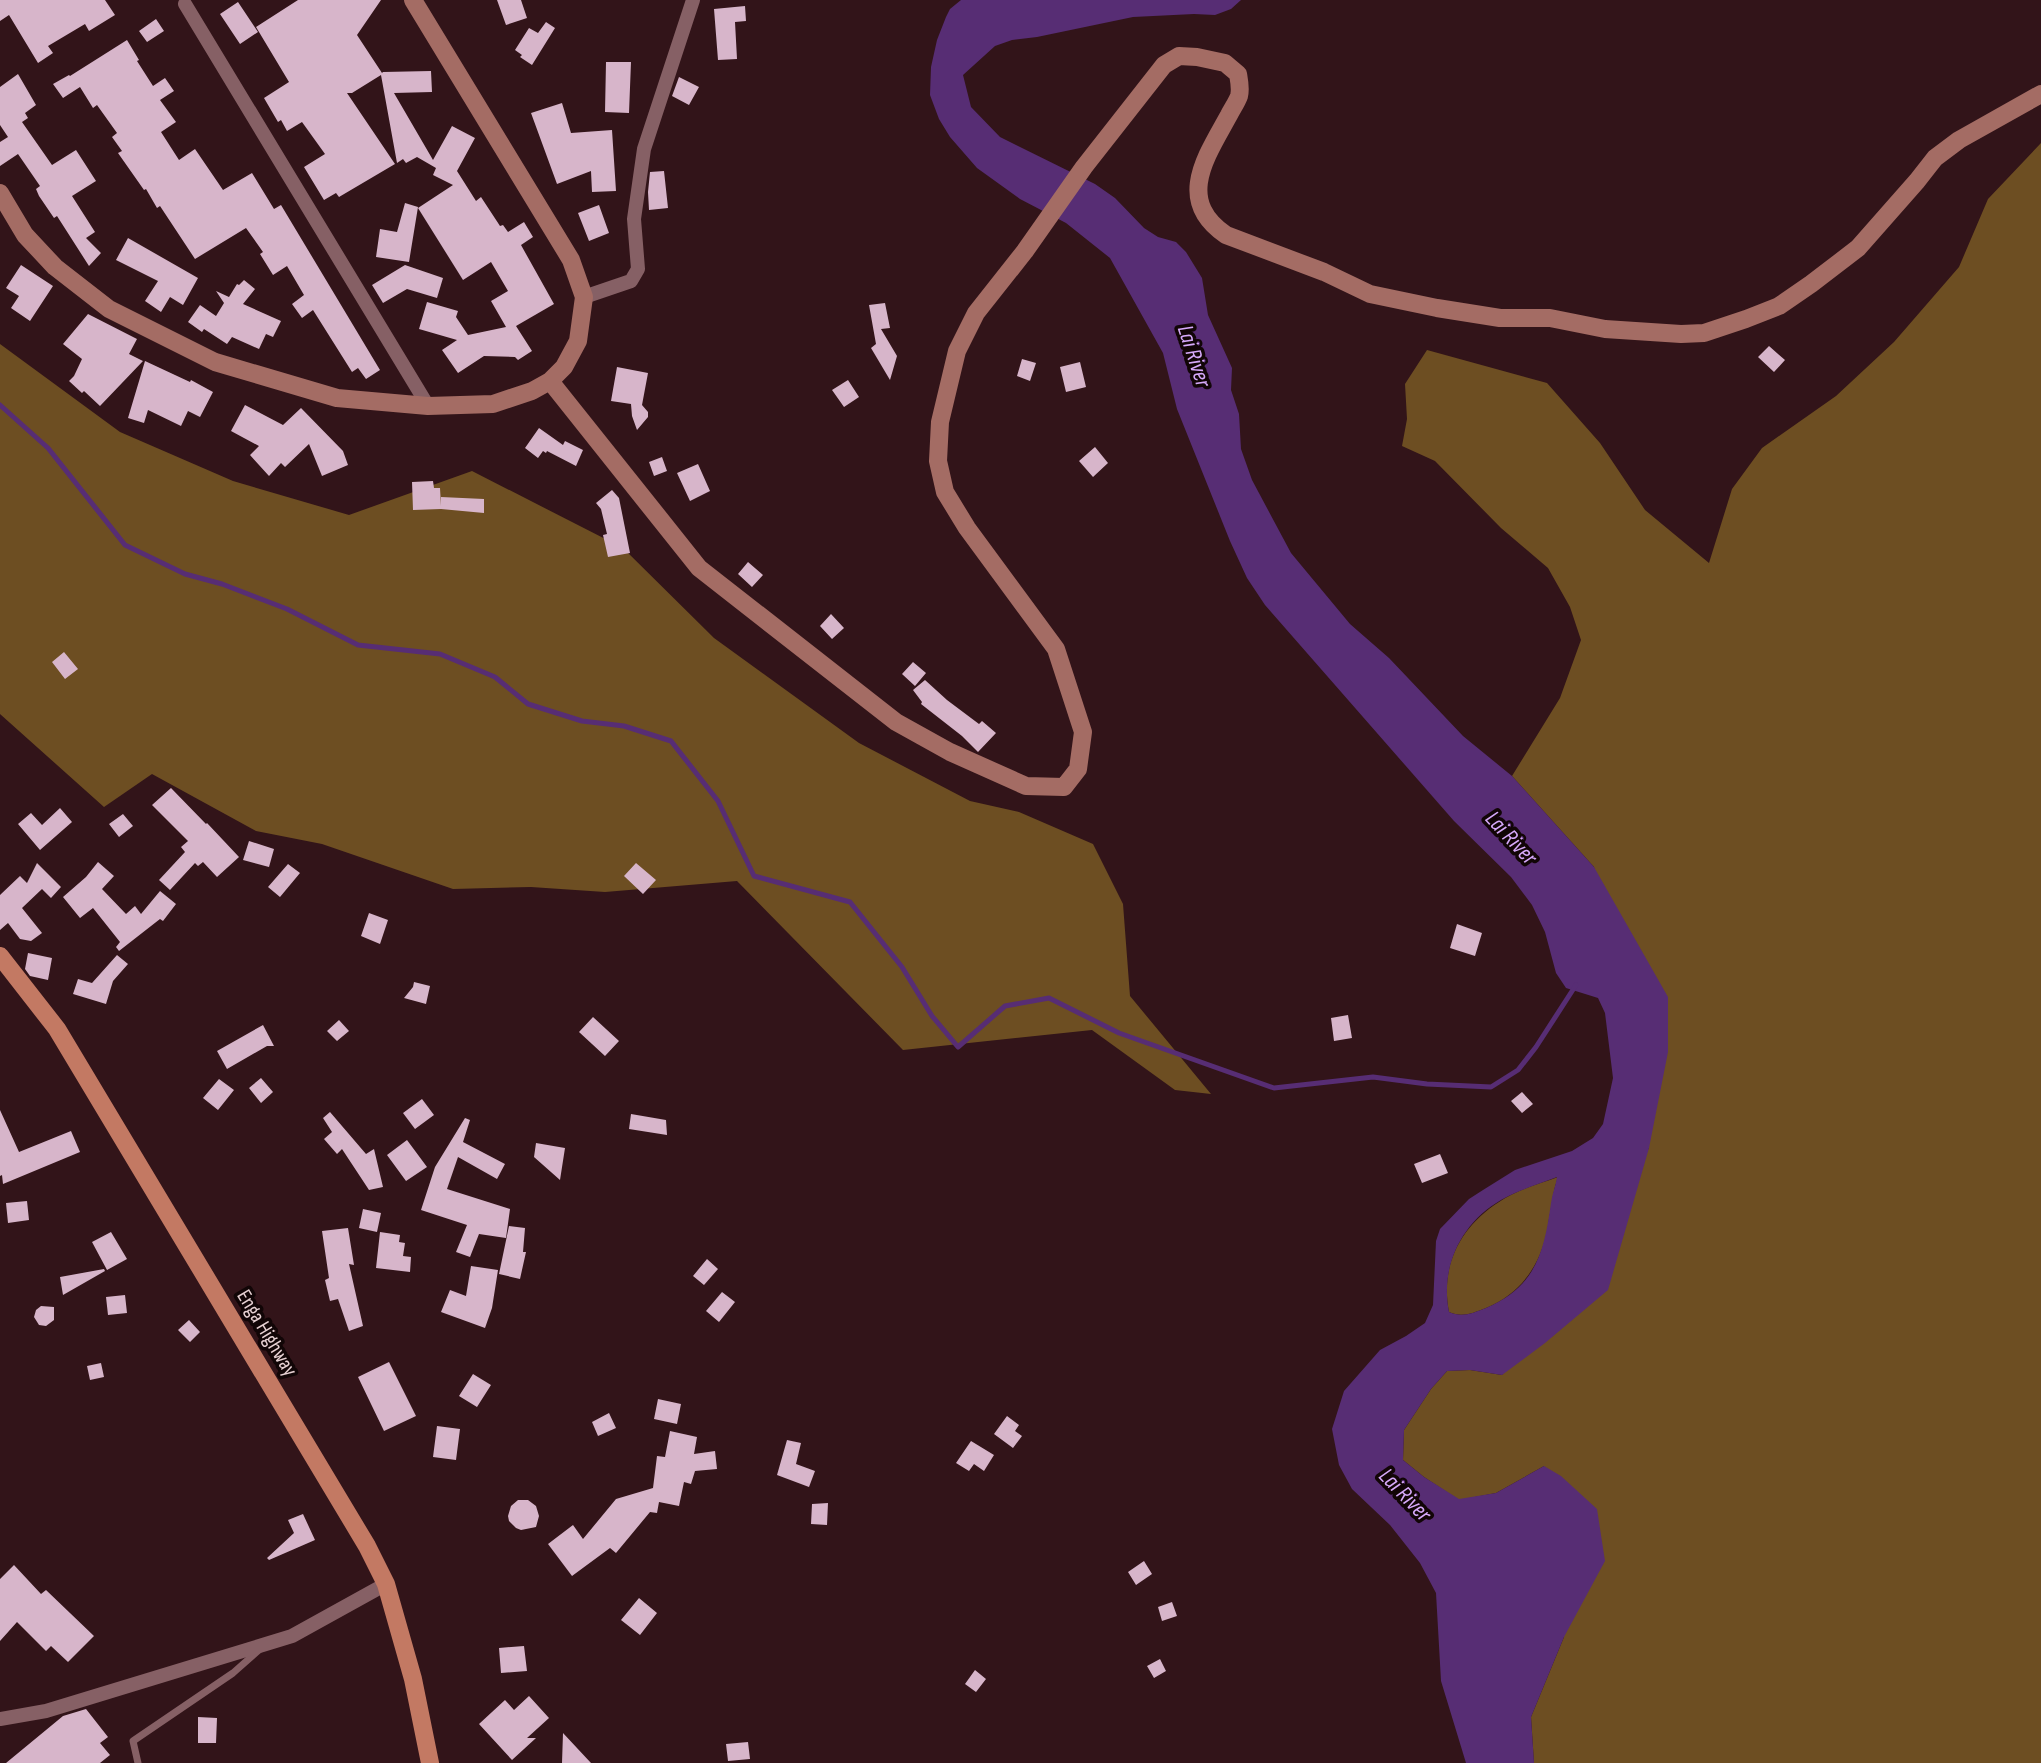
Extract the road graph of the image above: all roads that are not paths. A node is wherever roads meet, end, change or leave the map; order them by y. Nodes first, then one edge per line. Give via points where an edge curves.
1 (413, 0) edge
2 (694, 0) edge
3 (186, 4) dead end
4 (2041, 94) edge
5 (0, 193) edge
6 (584, 297) junction
7 (550, 382) junction
8 (428, 406) junction
9 (0, 956) edge
10 (386, 1584) junction
11 (267, 1643) junction
12 (0, 1719) edge
13 (138, 1763) edge
14 (430, 1763) edge

1 - 6 street via 572,260
2 - 6 street via 644,149 634,219 638,269 631,281
3 - 8 street
4 - 7 street via 1935,158 1858,248 1779,306 1704,333 1681,334 1605,329 1550,318 1500,318 1370,294 1226,235 1202,212 1197,191 1205,159 1240,94 1238,74 1225,63 1197,57 1179,57 1164,65 976,313 957,351 940,422 938,461 945,492 1056,649 1083,732 1078,769 1064,787 1026,786 896,722 699,568
5 - 8 street via 25,235 55,267 108,309 215,362 337,398
6 - 7 street via 578,341
7 - 8 street via 493,404
9 - 10 main road, Enga Highway via 57,1029
10 - 11 street via 292,1636
10 - 14 main road, Enga Highway via 413,1679
11 - 12 street via 47,1711
11 - 13 lane via 233,1673 133,1741

